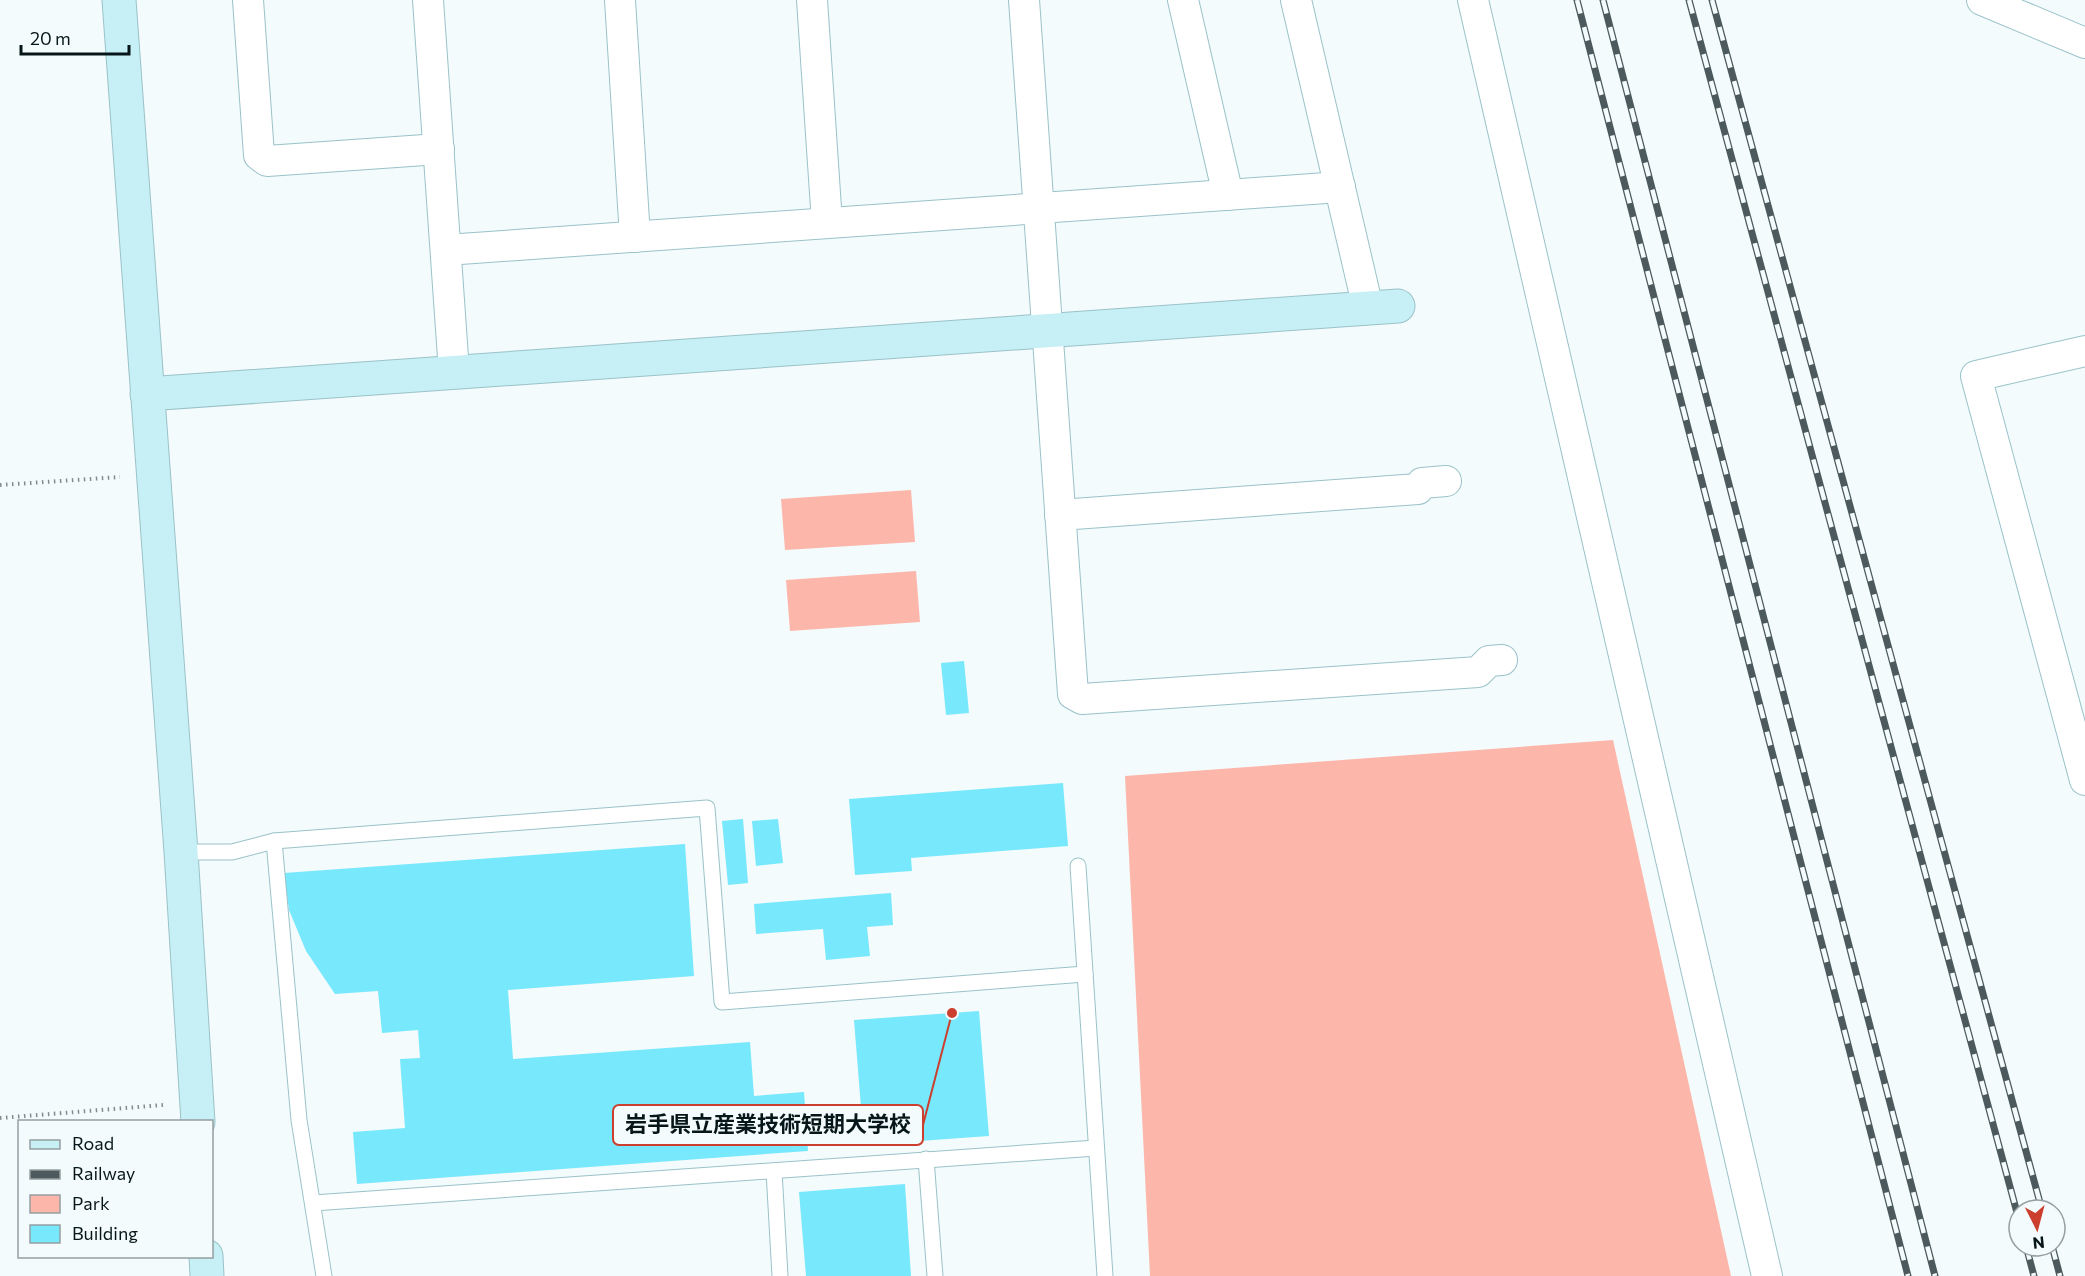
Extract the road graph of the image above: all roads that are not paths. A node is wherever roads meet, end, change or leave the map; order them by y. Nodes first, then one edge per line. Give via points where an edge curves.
1 (119, 0) edge
2 (248, 0) edge
3 (428, 0) edge
4 (620, 0) edge
5 (812, 0) edge
6 (1024, 0) edge
7 (1183, 0) edge
8 (1296, 0) edge
9 (1473, 0) edge
10 (1982, 0) edge
11 (2085, 43) edge
12 (439, 149) junction
13 (1340, 187) junction
14 (1228, 195) junction
15 (1038, 208) junction
16 (827, 223) junction
17 (635, 237) junction
18 (446, 250) junction
19 (1383, 307) joint
20 (1047, 331) junction
21 (2085, 351) edge
22 (454, 372) junction
23 (147, 394) junction
24 (1446, 481) dead end
25 (1060, 516) junction
26 (1502, 660) dead end
27 (2085, 780) edge
28 (274, 842) junction
29 (181, 852) junction
30 (1078, 866) dead end
31 (1085, 974) junction
32 (197, 1112) edge
33 (1096, 1148) junction
34 (926, 1160) junction
35 (774, 1171) junction
36 (313, 1203) junction
37 (206, 1258) edge
38 (207, 1276) edge
39 (324, 1276) edge
40 (780, 1276) edge
41 (935, 1276) edge
42 (1105, 1276) edge
43 (1767, 1276) edge

1 - 23 street
2 - 12 street via 259,155 267,161
3 - 12 street
4 - 17 street
5 - 16 street
6 - 15 street
7 - 14 street
8 - 13 street
9 - 43 street
10 - 11 street
12 - 18 street
13 - 14 street
13 - 19 street
14 - 15 street
15 - 16 street
15 - 20 street
16 - 17 street
17 - 18 street
18 - 22 street
19 - 20 street
20 - 22 street
20 - 25 street
21 - 27 street via 1976,376
22 - 23 street
23 - 29 street
24 - 25 street via 1422,483 1418,489
25 - 26 street via 1073,694 1082,699 1478,672 1489,661
28 - 29 lane via 232,852
28 - 31 lane via 707,808 722,1002
28 - 36 lane via 299,1120
29 - 32 street
30 - 31 lane
31 - 33 lane
33 - 34 lane
33 - 42 lane
34 - 35 lane
34 - 41 lane
35 - 36 lane
35 - 40 lane
36 - 39 lane
37 - 38 street

